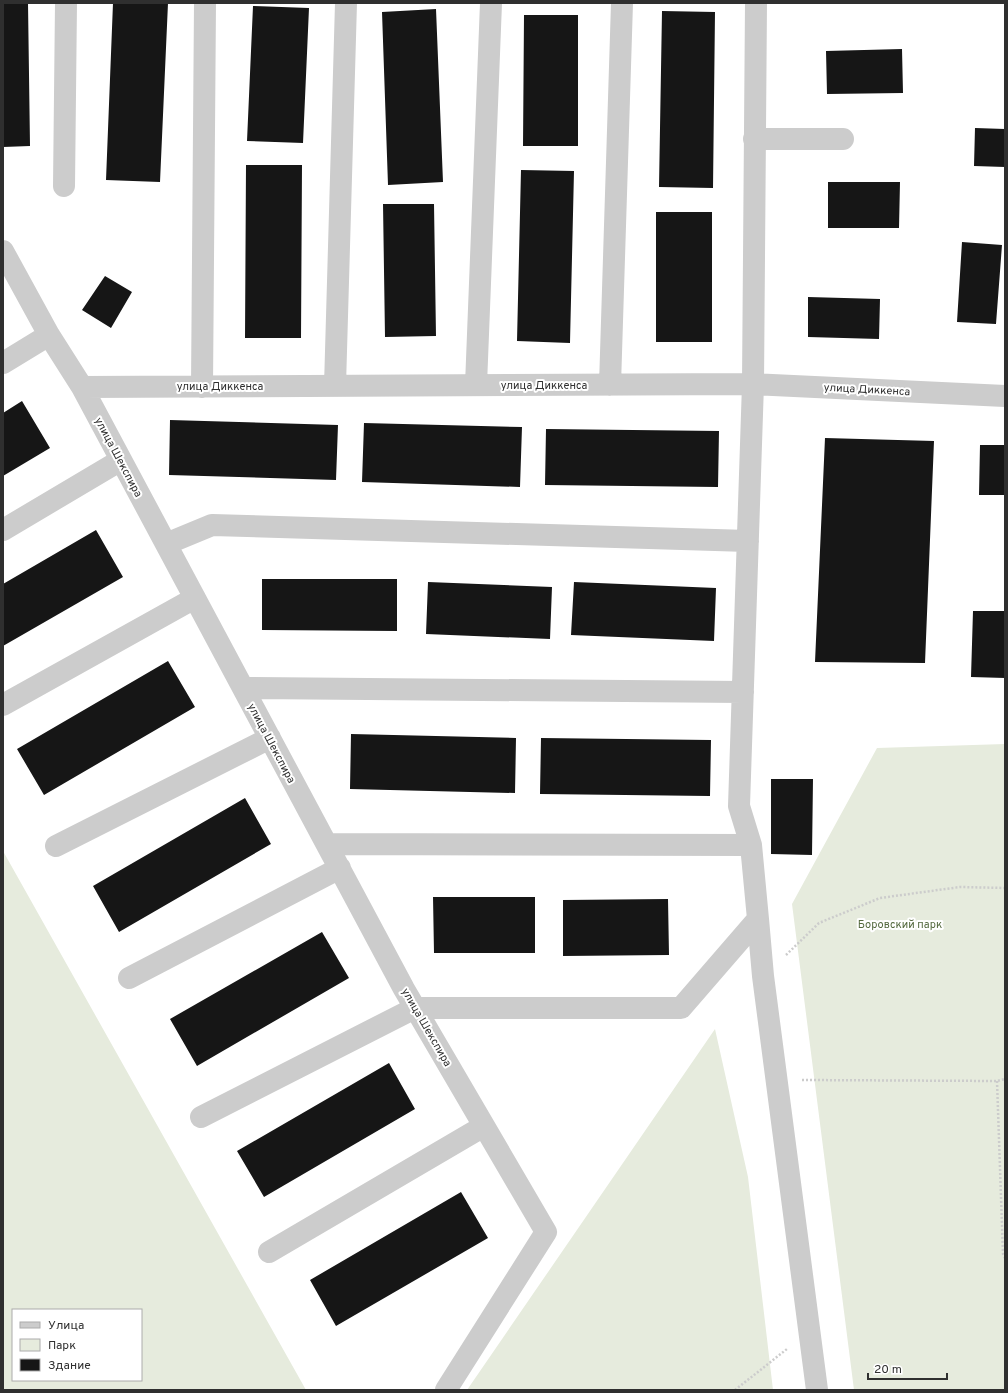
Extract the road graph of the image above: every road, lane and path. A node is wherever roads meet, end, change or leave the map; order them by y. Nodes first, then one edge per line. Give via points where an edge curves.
1 (66, 3) edge
2 (205, 3) edge
3 (346, 3) edge
4 (491, 3) edge
5 (622, 3) edge
6 (756, 3) edge
7 (754, 139) junction
8 (844, 139) dead end
9 (64, 186) dead end
10 (3, 251) edge
11 (49, 335) junction
12 (3, 362) edge
13 (753, 384) junction
14 (476, 385) junction
15 (610, 385) junction
16 (335, 386) junction
17 (82, 387) junction
18 (202, 387) junction
19 (1005, 396) edge
20 (121, 460) junction
21 (3, 530) edge
22 (748, 541) junction
23 (166, 544) junction
24 (195, 598) junction
25 (244, 688) junction
26 (743, 692) junction
27 (3, 705) edge
28 (270, 738) junction
29 (327, 844) junction
30 (750, 845) junction
31 (56, 846) dead end
32 (340, 868) junction
33 (1005, 888) edge
34 (758, 919) junction
35 (763, 976) junction
36 (129, 978) dead end
37 (416, 1008) junction
38 (1005, 1079) edge
39 (777, 1080) junction
40 (997, 1081) junction
41 (201, 1117) dead end
42 (484, 1126) junction
43 (268, 1252) dead end
44 (1005, 1258) edge
45 (810, 1332) junction
46 (446, 1390) edge
47 (735, 1390) edge
48 (817, 1390) edge

1 - 9 street
2 - 18 street
3 - 16 street
4 - 14 street
5 - 15 street
6 - 7 street
7 - 8 street
7 - 13 street
10 - 11 street, улица Шекспира
11 - 12 street
11 - 17 street, улица Шекспира
13 - 15 street, улица Диккенса
13 - 19 street, улица Диккенса
13 - 22 street
14 - 15 street, улица Диккенса
14 - 16 street, улица Диккенса
16 - 18 street, улица Диккенса
17 - 18 street, улица Диккенса
17 - 20 street, улица Шекспира
20 - 21 street
20 - 23 street, улица Шекспира
22 - 23 street via 212,525
22 - 26 street
23 - 24 street, улица Шекспира
24 - 25 street, улица Шекспира
24 - 27 street
25 - 26 street
25 - 28 street, улица Шекспира
26 - 30 street via 739,806
28 - 29 street, улица Шекспира
28 - 31 street
29 - 30 street
29 - 32 street, улица Шекспира
30 - 34 street
32 - 36 street
32 - 37 street, улица Шекспира
33 - 35 path via 960,887 880,898 819,923
34 - 35 street
34 - 37 street via 681,1008
35 - 39 street
37 - 41 street
37 - 42 street, улица Шекспира
38 - 40 path
39 - 40 path
39 - 45 street
40 - 44 path
42 - 43 street
42 - 46 street, улица Шекспира via 546,1232
45 - 47 path
45 - 48 street

